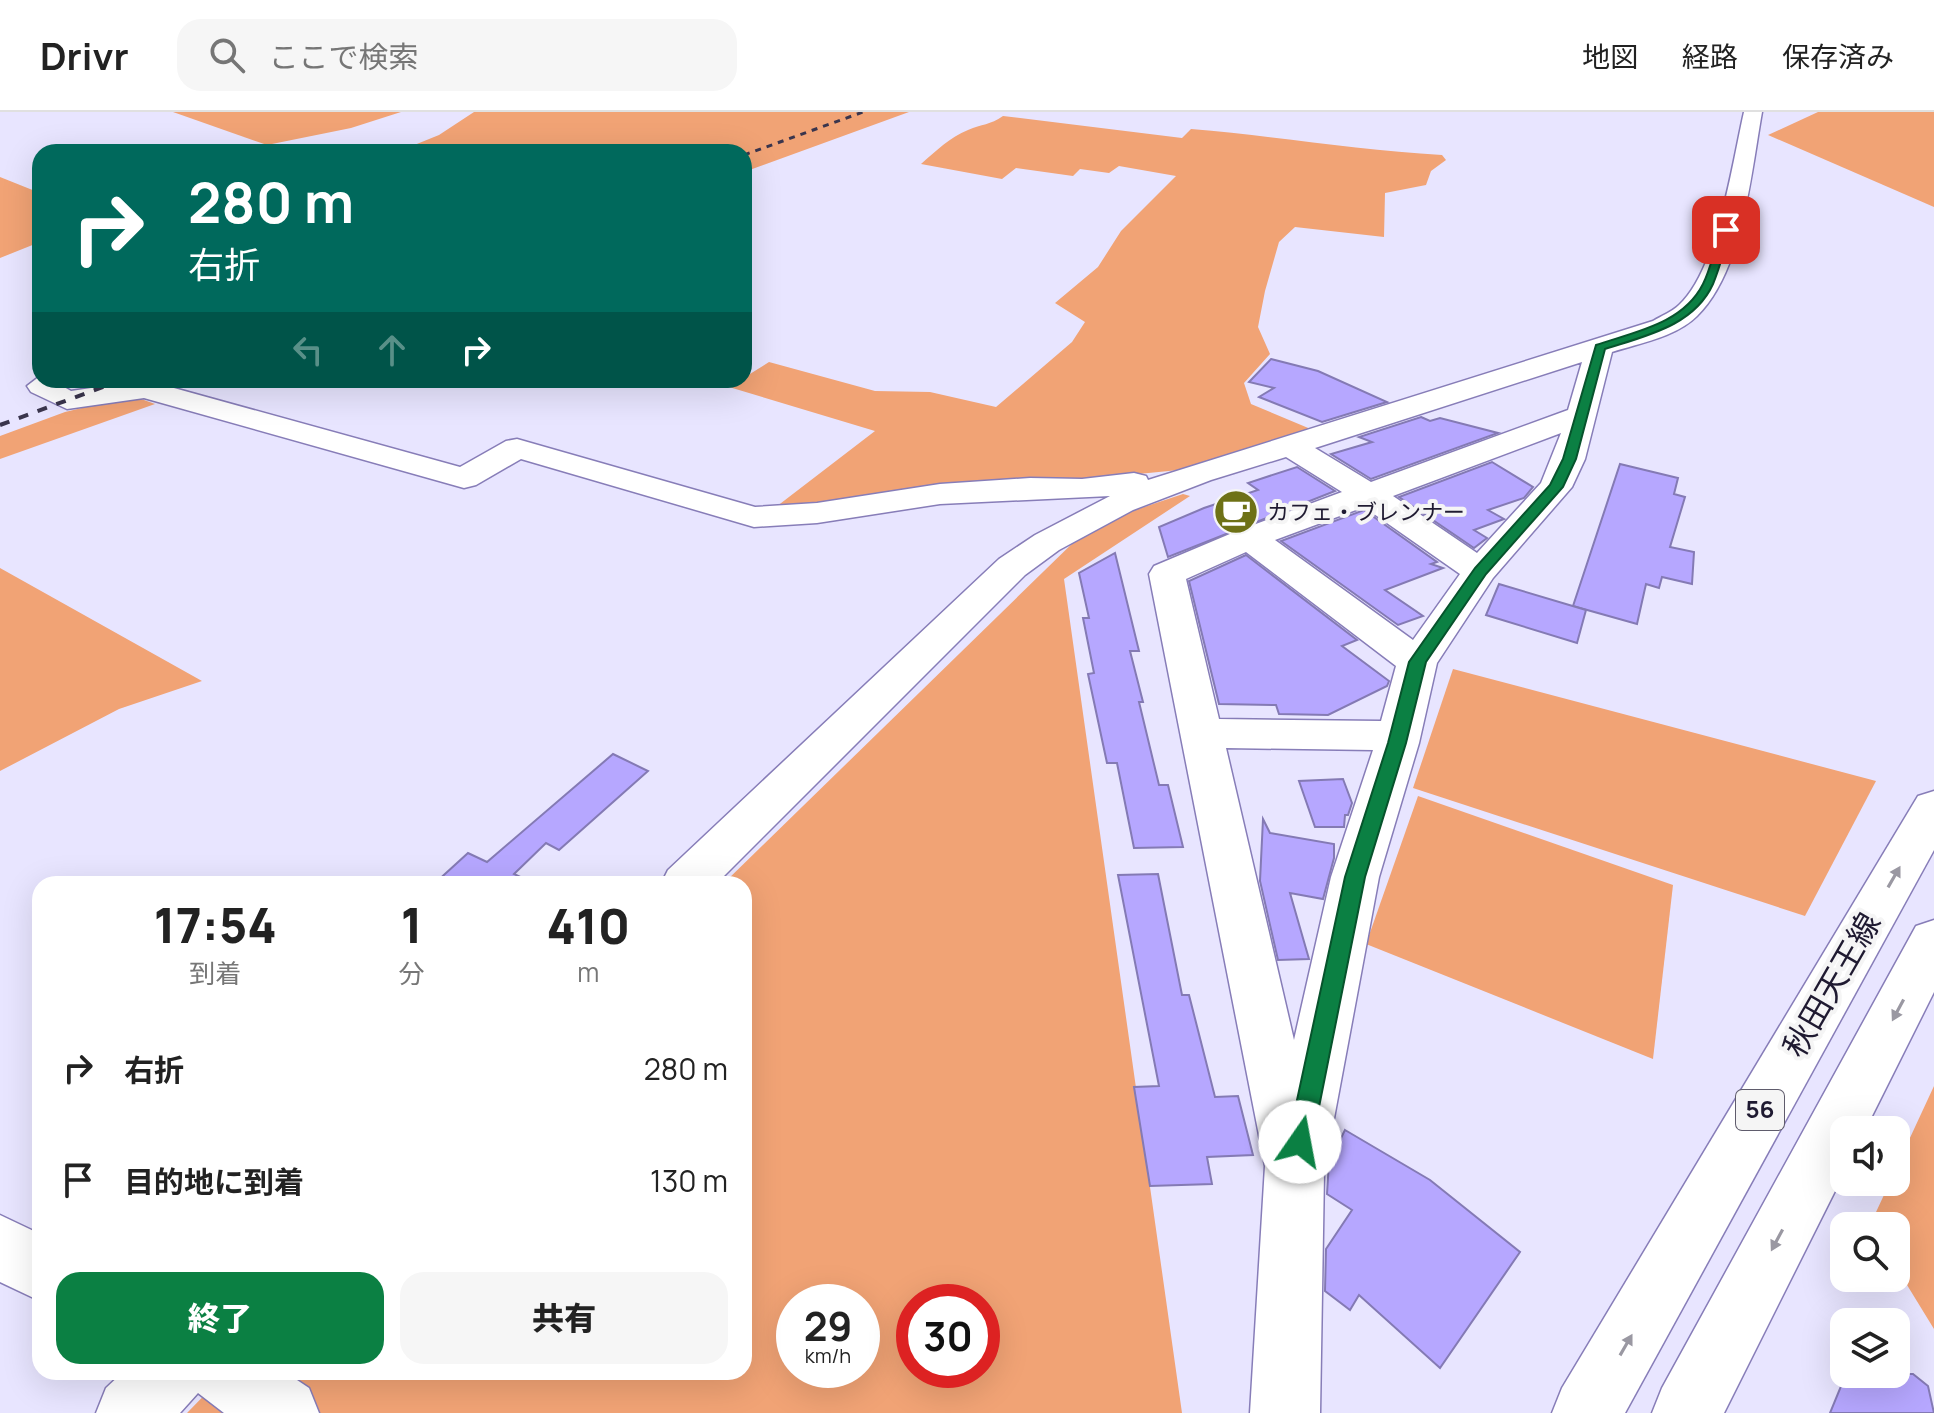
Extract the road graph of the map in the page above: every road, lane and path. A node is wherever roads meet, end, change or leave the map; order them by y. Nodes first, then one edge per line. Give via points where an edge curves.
1 (1753, 112) edge
2 (1600, 347) junction
3 (45, 388) edge
4 (1579, 416) junction
5 (1289, 445) junction
6 (1180, 478) junction
7 (1368, 494) junction
8 (1249, 538) junction
9 (1480, 571) junction
10 (1417, 662) junction
11 (1199, 733) junction
12 (1399, 736) junction
13 (1934, 808) edge
14 (693, 876) edge
15 (1934, 941) edge
16 (1294, 1172) junction
17 (0, 1247) edge
18 (32, 1265) edge
19 (165, 1380) edge
20 (236, 1380) edge
21 (131, 1413) edge
22 (284, 1413) edge
23 (1285, 1413) edge
24 (1587, 1413) edge
25 (1687, 1413) edge

1 - 2 street via 1720,255 1707,285 1689,310 1662,327
2 - 4 street
2 - 5 street
3 - 6 street via 67,400 145,389 464,478 517,448 754,517 940,494 1082,489
4 - 7 street
4 - 9 street via 1556,487
5 - 6 street
5 - 7 street
6 - 14 street via 1084,518 1012,567
7 - 8 street
7 - 9 street
8 - 10 street
8 - 11 street via 1167,574
9 - 10 street
10 - 12 street
11 - 12 street
11 - 16 street
12 - 16 street via 1355,877
24 -> 13 street, 秋田天王線 / 56
15 -> 25 street
16 - 23 street
17 - 18 street
19 - 21 street
20 - 22 street

